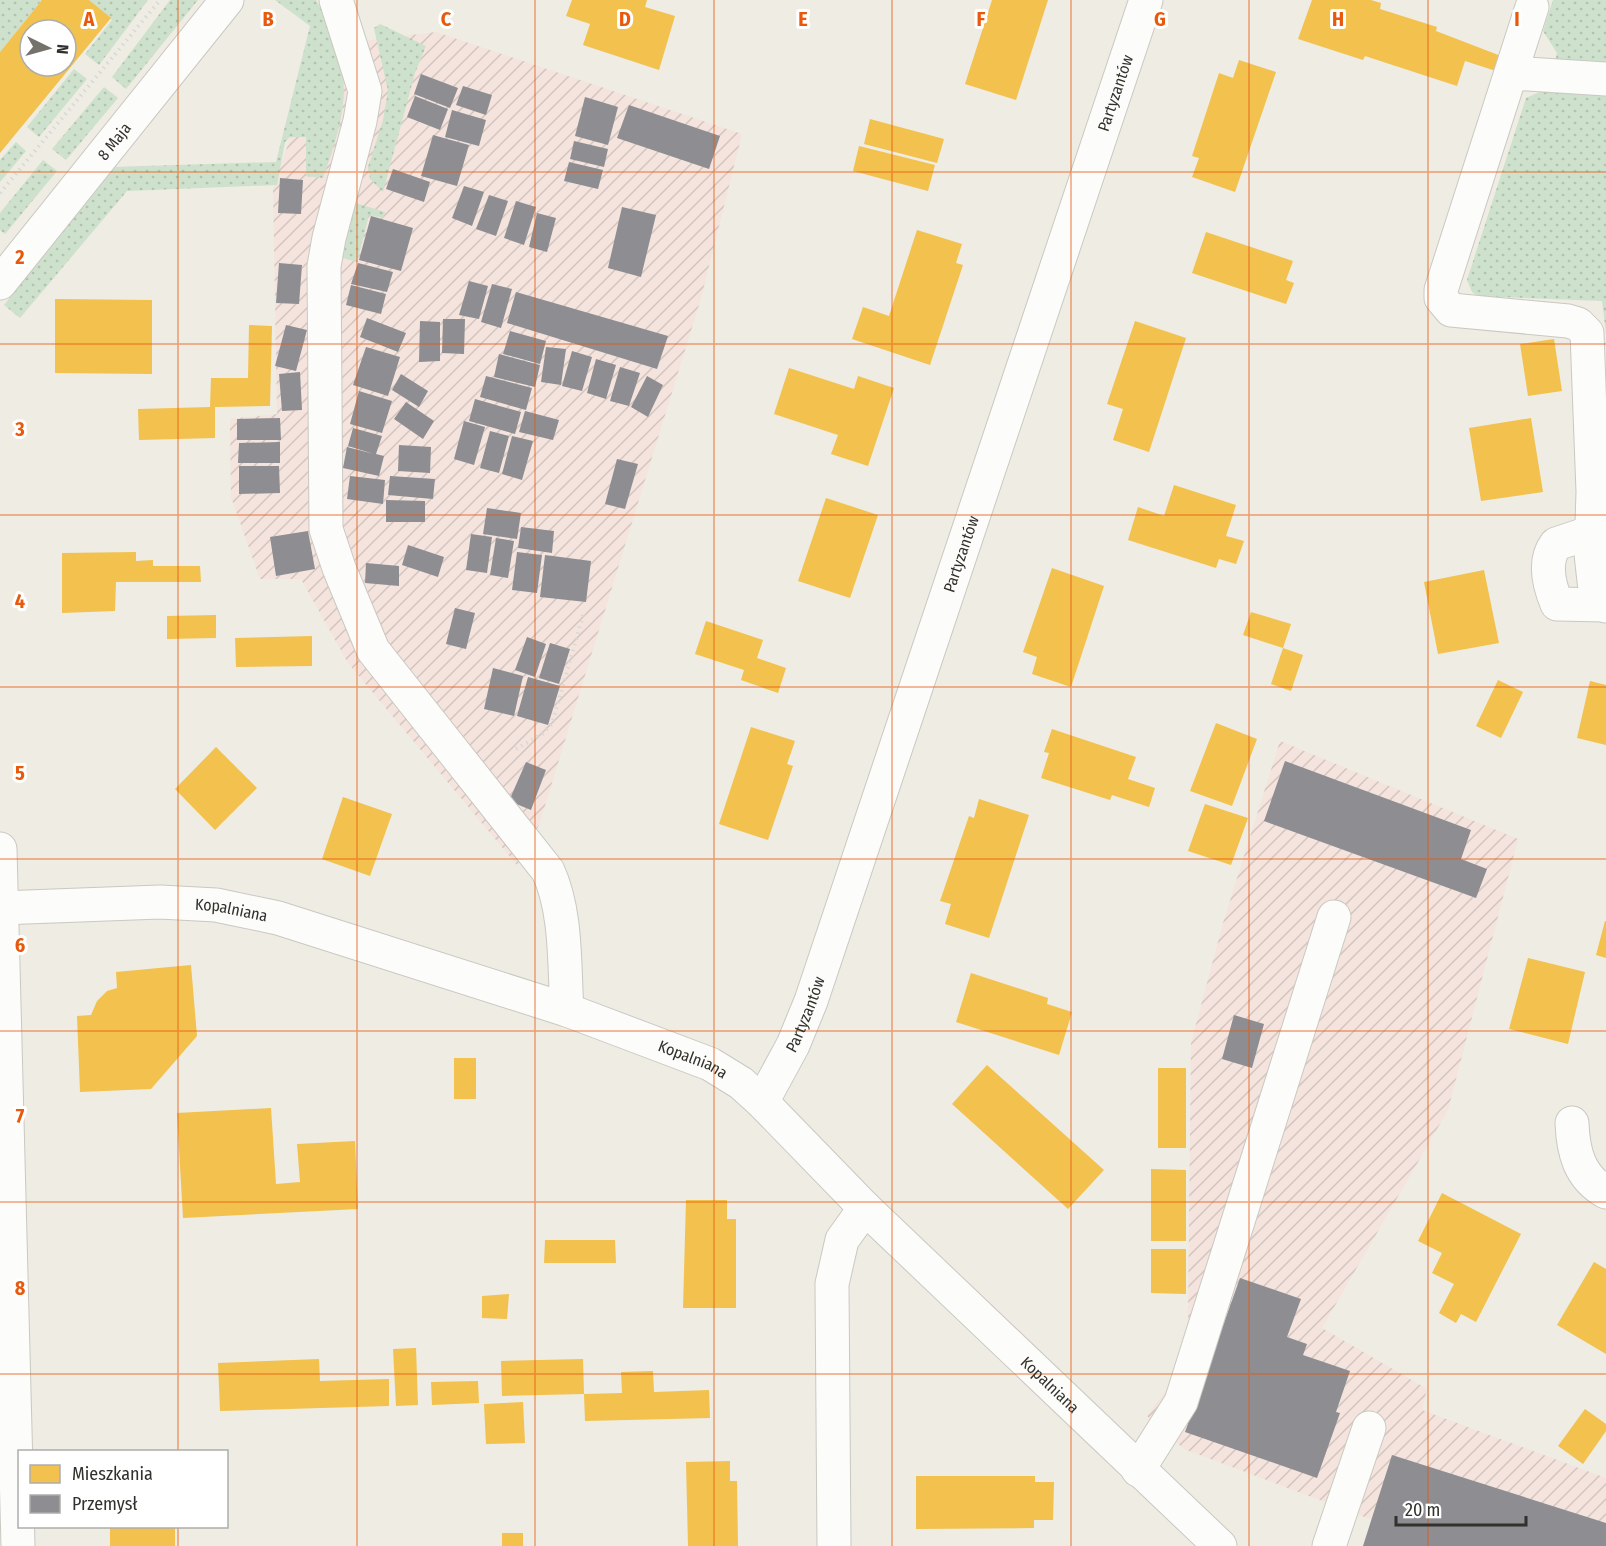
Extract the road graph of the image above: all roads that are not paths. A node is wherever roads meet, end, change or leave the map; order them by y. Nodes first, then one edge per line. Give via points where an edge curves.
1 (227, 0) edge
2 (336, 0) edge
3 (1146, 0) edge
4 (1532, 7) dead end
5 (1511, 73) junction
6 (1606, 79) edge
7 (0, 283) edge
8 (1592, 532) junction
9 (1606, 605) edge
10 (0, 849) edge
11 (1, 908) edge
12 (1334, 917) dead end
13 (567, 1010) junction
14 (762, 1102) junction
15 (1572, 1123) dead end
16 (1606, 1192) edge
17 (865, 1208) junction
18 (1369, 1428) dead end
19 (1138, 1470) junction
20 (18, 1546) edge
21 (834, 1546) edge
22 (1220, 1546) edge
23 (1329, 1546) edge

1 - 7 street, 8 Maja
2 - 13 street via 365,91 324,266 326,529 373,650 548,871 559,909
3 - 14 street, Partyzantów via 811,1001 793,1045
4 - 5 street
5 - 6 street
5 - 8 street via 1441,298 1451,310 1568,321 1587,333
8 - 9 street via 1595,590
8 - 9 street via 1556,544 1548,560 1551,590 1557,604
10 - 11 street
11 - 13 street, Kopalniana via 160,902 216,905 278,918
11 - 20 street
12 - 19 street via 1181,1402
13 - 14 street, Kopalniana via 710,1064
14 - 17 street, Kopalniana
15 - 16 street via 1578,1163
17 - 19 street, Kopalniana
17 - 21 street via 842,1240 832,1284
18 - 23 street
19 - 22 street, Kopalniana

